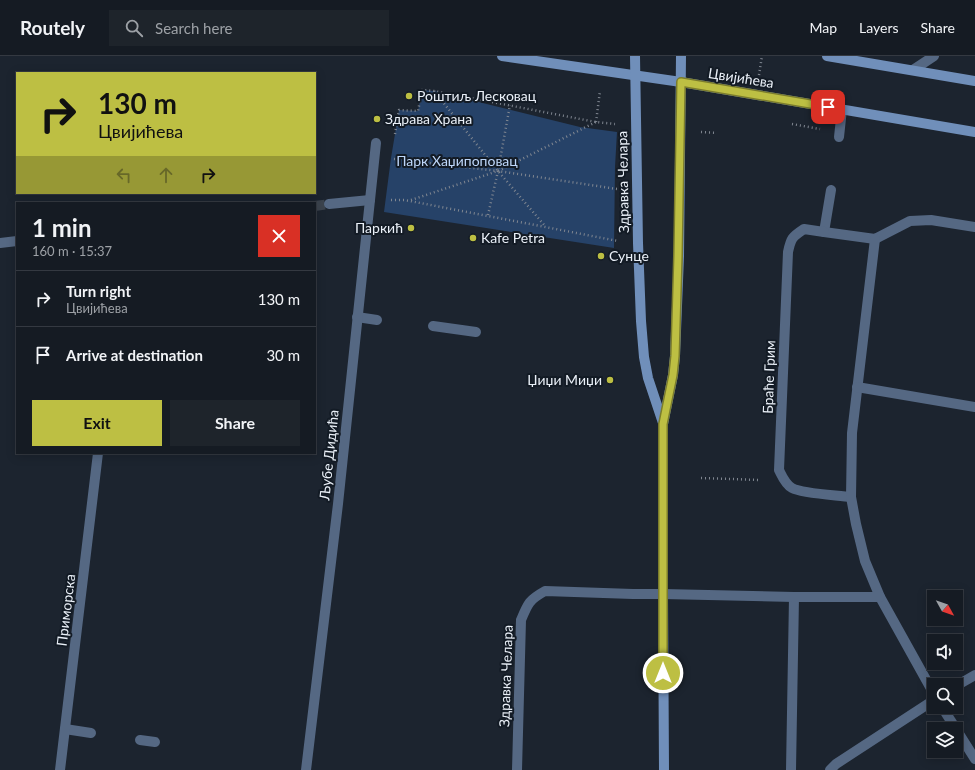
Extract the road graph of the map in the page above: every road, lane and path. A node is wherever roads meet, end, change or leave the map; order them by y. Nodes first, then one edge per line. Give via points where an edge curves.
1 (502, 56) edge
2 (635, 56) edge
3 (681, 56) edge
4 (827, 56) edge
5 (934, 56) edge
6 (913, 70) junction
7 (635, 76) junction
8 (975, 81) edge
9 (681, 82) junction
10 (434, 90) junction
11 (510, 105) junction
12 (842, 109) junction
13 (975, 132) edge
14 (395, 137) dead end
15 (839, 137) dead end
16 (376, 143) dead end
17 (391, 158) dead end
18 (498, 171) junction
19 (620, 190) dead end
20 (831, 190) dead end
21 (370, 200) junction
22 (329, 204) tunnel mouth
23 (488, 216) junction
24 (546, 227) junction
25 (975, 227) edge
26 (824, 232) junction
27 (875, 239) junction
28 (16, 240) edge
29 (0, 242) edge
30 (638, 243) junction
31 (357, 317) junction
32 (378, 320) dead end
33 (433, 326) dead end
34 (476, 332) dead end
35 (857, 387) junction
36 (975, 407) edge
37 (663, 424) junction
38 (98, 454) edge
39 (701, 478) dead end
40 (784, 481) junction
41 (851, 497) junction
42 (663, 594) junction
43 (880, 597) junction
44 (794, 598) junction
45 (975, 676) edge
46 (927, 681) edge
47 (963, 682) edge
48 (927, 705) edge
49 (66, 729) junction
50 (91, 733) dead end
51 (140, 740) dead end
52 (963, 740) edge
53 (155, 742) dead end
54 (975, 759) edge
55 (60, 770) edge
56 (306, 770) edge
57 (517, 770) edge
58 (664, 770) edge
59 (791, 770) edge
60 (830, 770) edge

1 - 7 main road, Цвијићева
2 - 7 main road, Здравка Челара
3 - 9 main road, Здравка Челара
4 - 6 main road
5 - 6 street
6 - 8 main road
7 - 9 main road, Цвијићева
7 - 30 main road, Здравка Челара
9 - 12 main road, Цвијићева
9 - 37 main road, Здравка Челара via 675,356
10 - 11 path
10 - 14 path via 422,90 418,111 399,110
10 - 18 path
11 - 18 path
11 - 18 path via 596,122
12 - 13 main road, Цвијићева
12 - 15 street
16 - 21 street, Љубе Дидића
17 - 18 path
18 - 19 path
18 - 23 path
18 - 23 path via 410,201
18 - 24 path
20 - 26 street
21 - 22 street
21 - 31 street, Љубе Дидића
23 - 24 path
24 - 30 path
25 - 27 street via 931,220 910,221
26 - 27 street, Браће Грим
26 - 40 street, Браће Грим via 804,229 791,240 788,252 779,470
27 - 35 street
28 - 29 street
30 - 37 main road, Здравка Челара via 644,357
31 - 32 street
31 - 56 street, Љубе Дидића via 338,504
33 - 34 street
35 - 36 street
35 - 41 street via 852,433
37 - 42 main road, Здравка Челара
38 - 49 street, Приморска
39 - 40 path
40 - 41 street via 792,488 804,492
41 - 43 street via 865,561
42 - 44 street
42 - 57 street, Здравка Челара via 545,591 527,605 521,620
42 - 58 main road, Здравка Челара
43 - 44 street
43 - 46 street
44 - 59 street
45 - 47 street
48 - 60 street
49 - 50 street
49 - 55 street, Приморска
51 - 53 street
52 - 54 street

